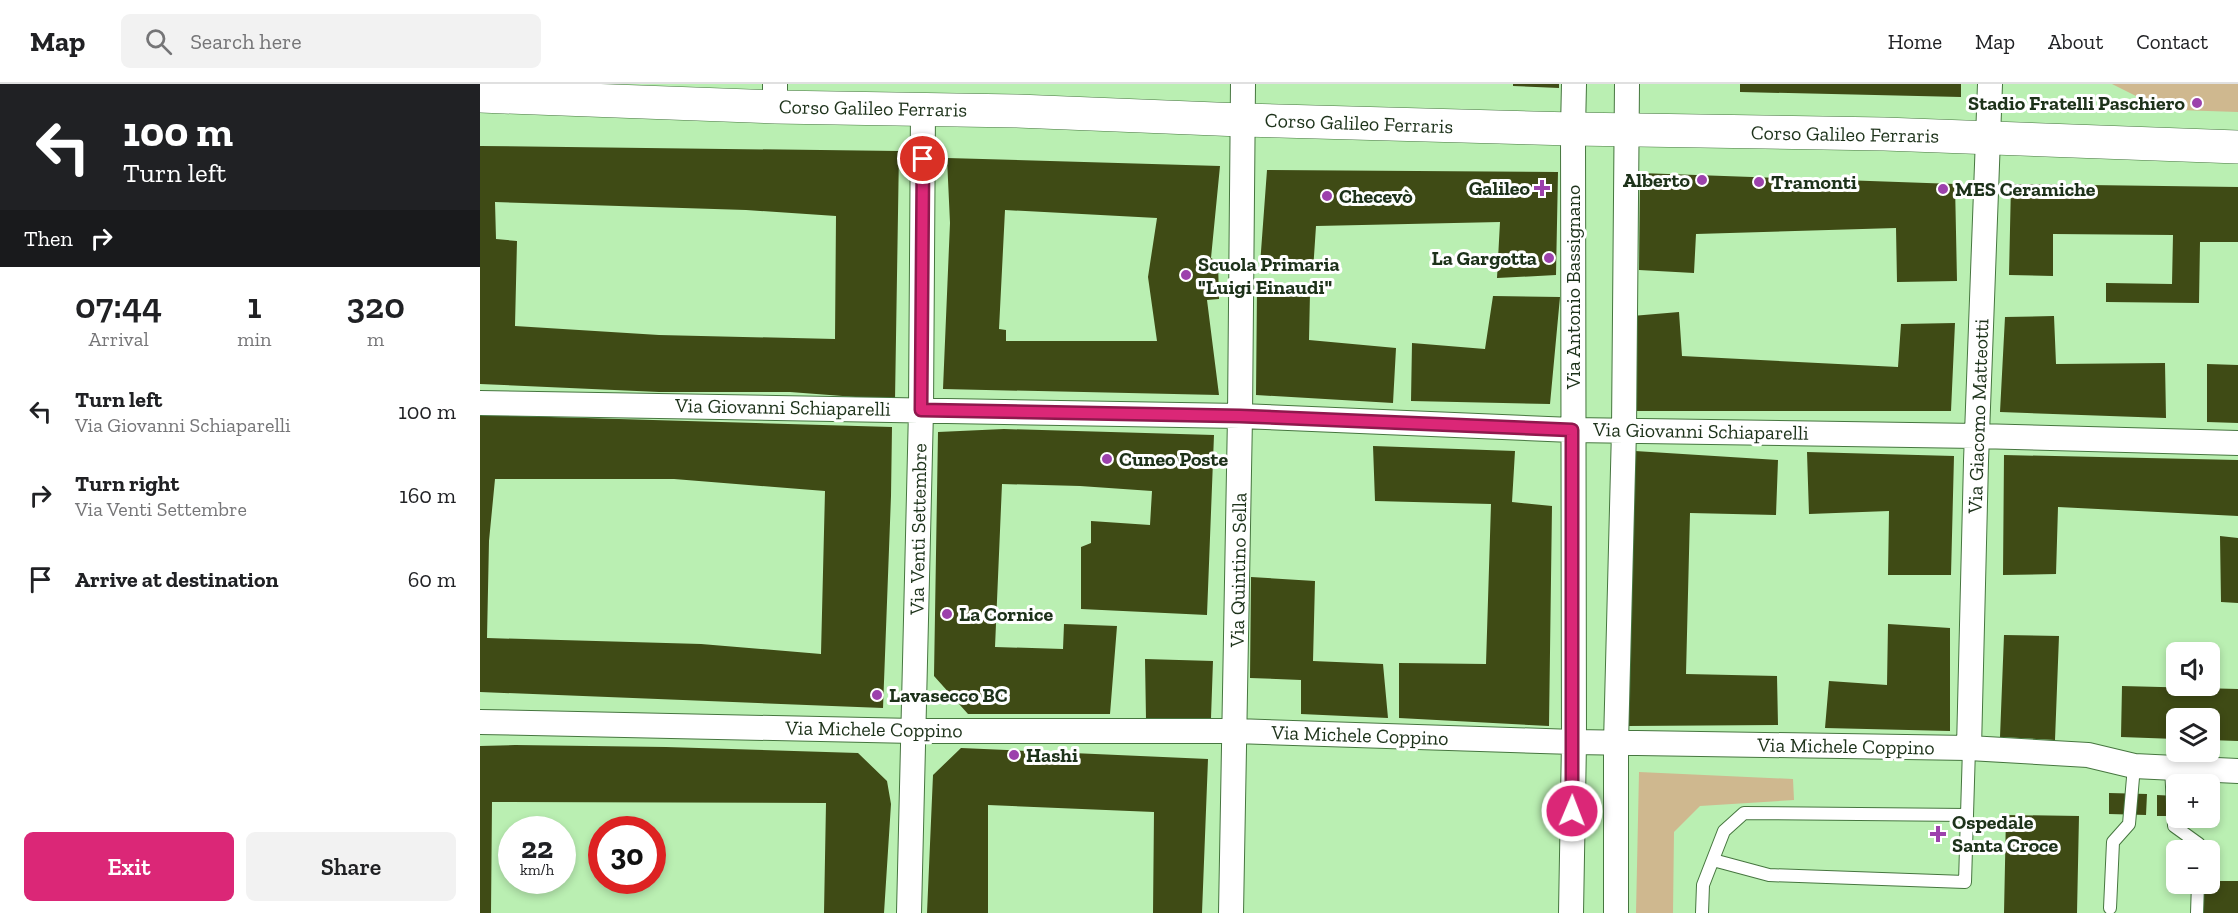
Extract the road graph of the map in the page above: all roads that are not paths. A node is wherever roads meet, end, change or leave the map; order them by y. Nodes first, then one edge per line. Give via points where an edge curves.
1 (1243, 84) edge
2 (1574, 84) edge
3 (1627, 84) edge
4 (1990, 84) edge
5 (775, 95) edge
6 (480, 96) edge
7 (923, 109) junction
8 (1241, 120) junction
9 (1573, 129) junction
10 (1626, 129) junction
11 (1989, 138) junction
12 (2238, 147) edge
13 (480, 403) edge
14 (921, 410) junction
15 (1240, 416) junction
16 (1572, 430) junction
17 (1624, 430) junction
18 (1977, 436) junction
19 (2238, 443) edge
20 (480, 722) edge
21 (914, 731) junction
22 (1235, 731) junction
23 (1574, 742) junction
24 (1616, 742) junction
25 (1969, 748) junction
26 (2134, 766) junction
27 (2171, 768) junction
28 (2238, 771) edge
29 (1967, 815) junction
30 (2193, 840) edge
31 (1713, 860) junction
32 (2198, 894) edge
33 (2110, 908) dead end
34 (909, 913) edge
35 (1231, 913) edge
36 (1570, 913) edge
37 (1616, 913) edge
38 (1702, 913) edge
39 (2198, 913) edge

1 - 8 street, Via Quintino Sella
2 - 9 street, Via Antonio Bassignano
3 - 10 street
4 - 11 street, Via Giacomo Matteotti
5 - 6 street, Corso Galileo Ferraris
5 - 7 street, Corso Galileo Ferraris
7 - 8 street, Corso Galileo Ferraris
7 - 14 street, Via Venti Settembre
8 - 9 street, Corso Galileo Ferraris
8 - 15 street, Via Quintino Sella
9 - 10 street, Corso Galileo Ferraris
9 - 16 street, Via Antonio Bassignano
10 - 11 street, Corso Galileo Ferraris
10 - 17 street
11 - 12 street, Corso Galileo Ferraris
11 - 18 street, Via Giacomo Matteotti
13 - 14 street, Via Giovanni Schiaparelli
14 - 15 street, Via Giovanni Schiaparelli
14 - 21 street, Via Venti Settembre
15 - 16 street, Via Giovanni Schiaparelli
15 - 22 street, Via Quintino Sella
16 - 17 street, Via Giovanni Schiaparelli
16 - 23 street, Via Antonio Bassignano
17 - 18 street, Via Giovanni Schiaparelli
17 - 24 street
18 - 19 street, Via Giovanni Schiaparelli
18 - 25 street, Via Giacomo Matteotti
20 - 21 street, Via Michele Coppino
21 - 22 street, Via Michele Coppino
21 - 34 street, Via Venti Settembre
22 - 23 street, Via Michele Coppino
22 - 35 street, Via Quintino Sella
23 - 24 street, Via Michele Coppino
23 - 36 street, Via Antonio Bassignano
24 - 25 street, Via Michele Coppino
24 - 37 street
25 - 26 street, Via Michele Coppino via 2088,755
25 - 29 lane
26 - 27 street, Via Michele Coppino
26 - 33 lane via 2129,824 2113,842
27 - 28 street, Via Michele Coppino
27 - 30 lane via 2174,826
29 - 31 lane via 1744,813 1724,831
29 - 31 lane via 1965,882 1769,875
31 - 38 lane via 1703,885
32 - 39 lane

